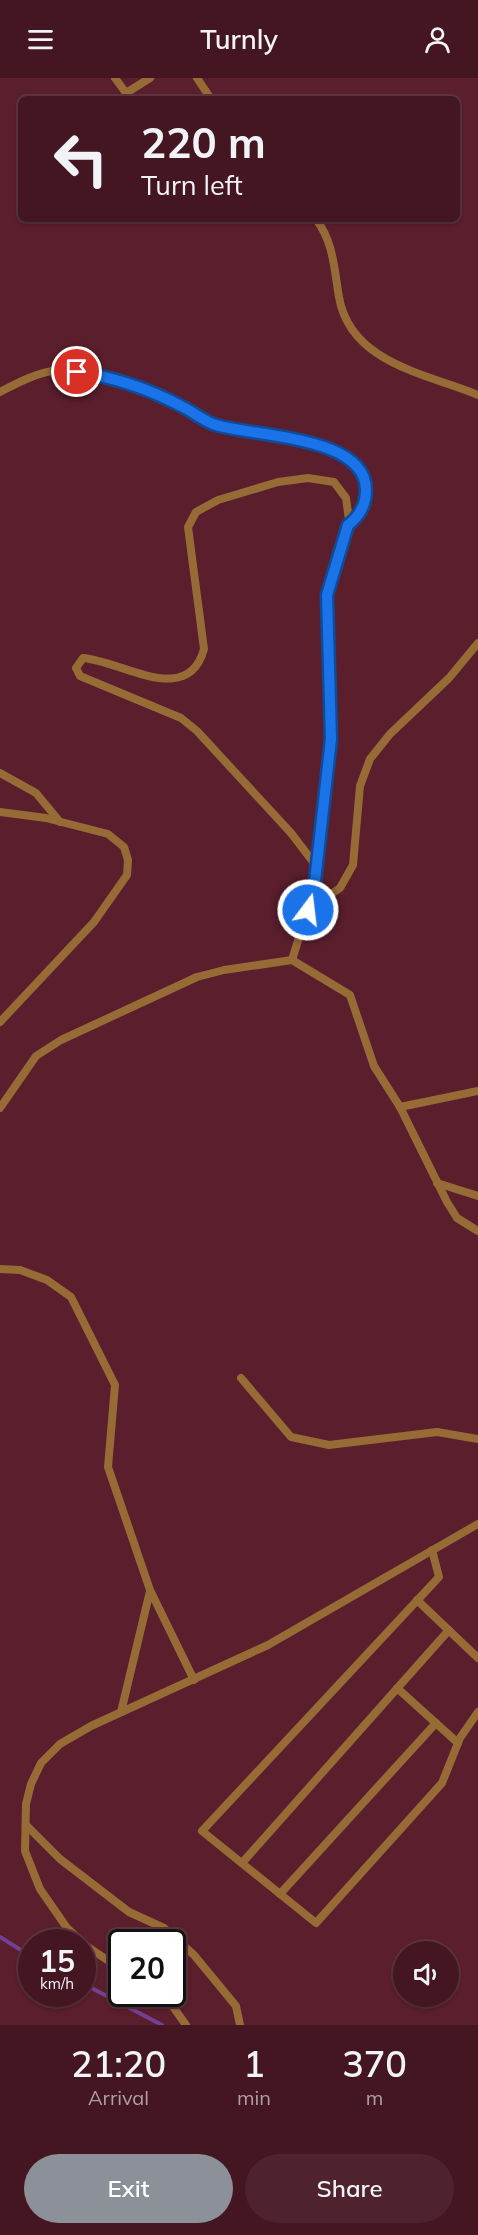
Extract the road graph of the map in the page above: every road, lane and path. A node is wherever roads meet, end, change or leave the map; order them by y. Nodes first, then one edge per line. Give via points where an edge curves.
1 (115, 78) edge
2 (150, 78) edge
3 (197, 78) edge
4 (209, 96) edge
5 (318, 222) edge
6 (0, 392) edge
7 (478, 395) edge
8 (348, 525) junction
9 (478, 643) edge
10 (0, 773) edge
11 (0, 812) edge
12 (60, 822) junction
13 (317, 867) junction
14 (308, 910) junction
15 (292, 960) junction
16 (0, 1022) edge
17 (478, 1091) edge
18 (400, 1107) junction
19 (0, 1108) edge
20 (437, 1183) junction
21 (478, 1196) edge
22 (478, 1231) edge
23 (0, 1269) edge
24 (241, 1378) dead end
25 (478, 1439) edge
26 (478, 1524) edge
27 (432, 1550) junction
28 (150, 1590) junction
29 (417, 1600) junction
30 (449, 1630) junction
31 (478, 1658) edge
32 (194, 1680) junction
33 (398, 1688) junction
34 (121, 1712) junction
35 (478, 1712) edge
36 (436, 1722) junction
37 (458, 1743) junction
38 (26, 1824) junction
39 (242, 1863) junction
40 (280, 1894) junction
41 (68, 1929) edge
42 (173, 2007) edge
43 (186, 2025) edge
44 (240, 2025) edge

1 - 2 lane via 126,93
3 - 4 lane
5 - 7 lane via 330,240 341,310 359,340 401,368
6 - 8 lane via 21,381 60,370 94,375 141,388 213,424 308,440 338,453 366,481 366,501
8 - 13 lane via 327,595 331,739
8 - 13 lane via 345,498 334,482 308,478 278,482 218,500 196,512 188,527 204,649 200,665 175,678 154,678 97,659 83,658 76,668 80,676 181,718 291,833
9 - 14 lane via 370,759 360,786 353,865 340,888
10 - 12 lane via 36,793
11 - 12 lane
12 - 16 lane via 108,834 124,847 126,875 94,922
13 - 14 lane
14 - 15 lane
15 - 18 lane via 350,995 374,1066
15 - 19 lane via 197,977 61,1040 36,1056
17 - 18 lane
18 - 20 lane
20 - 21 lane
20 - 22 lane via 457,1218
23 - 28 lane via 20,1270 47,1280 71,1297 116,1385 108,1467
24 - 25 lane via 291,1437 329,1445 437,1432
26 - 27 lane
27 - 29 lane via 439,1577
27 - 32 lane via 268,1645
28 - 32 lane
28 - 34 lane
29 - 30 lane
29 - 39 lane via 202,1831
30 - 31 lane
30 - 33 lane
32 - 34 lane
33 - 36 lane
33 - 39 lane
34 - 38 lane via 60,1744 42,1763 31,1784
35 - 37 lane
36 - 37 lane
36 - 40 lane
37 - 40 lane via 442,1783 316,1923
38 - 41 lane via 25,1851 40,1889
38 - 44 lane via 60,1859 129,1912 164,1928 195,1955 236,2006
39 - 40 lane
42 - 43 lane

